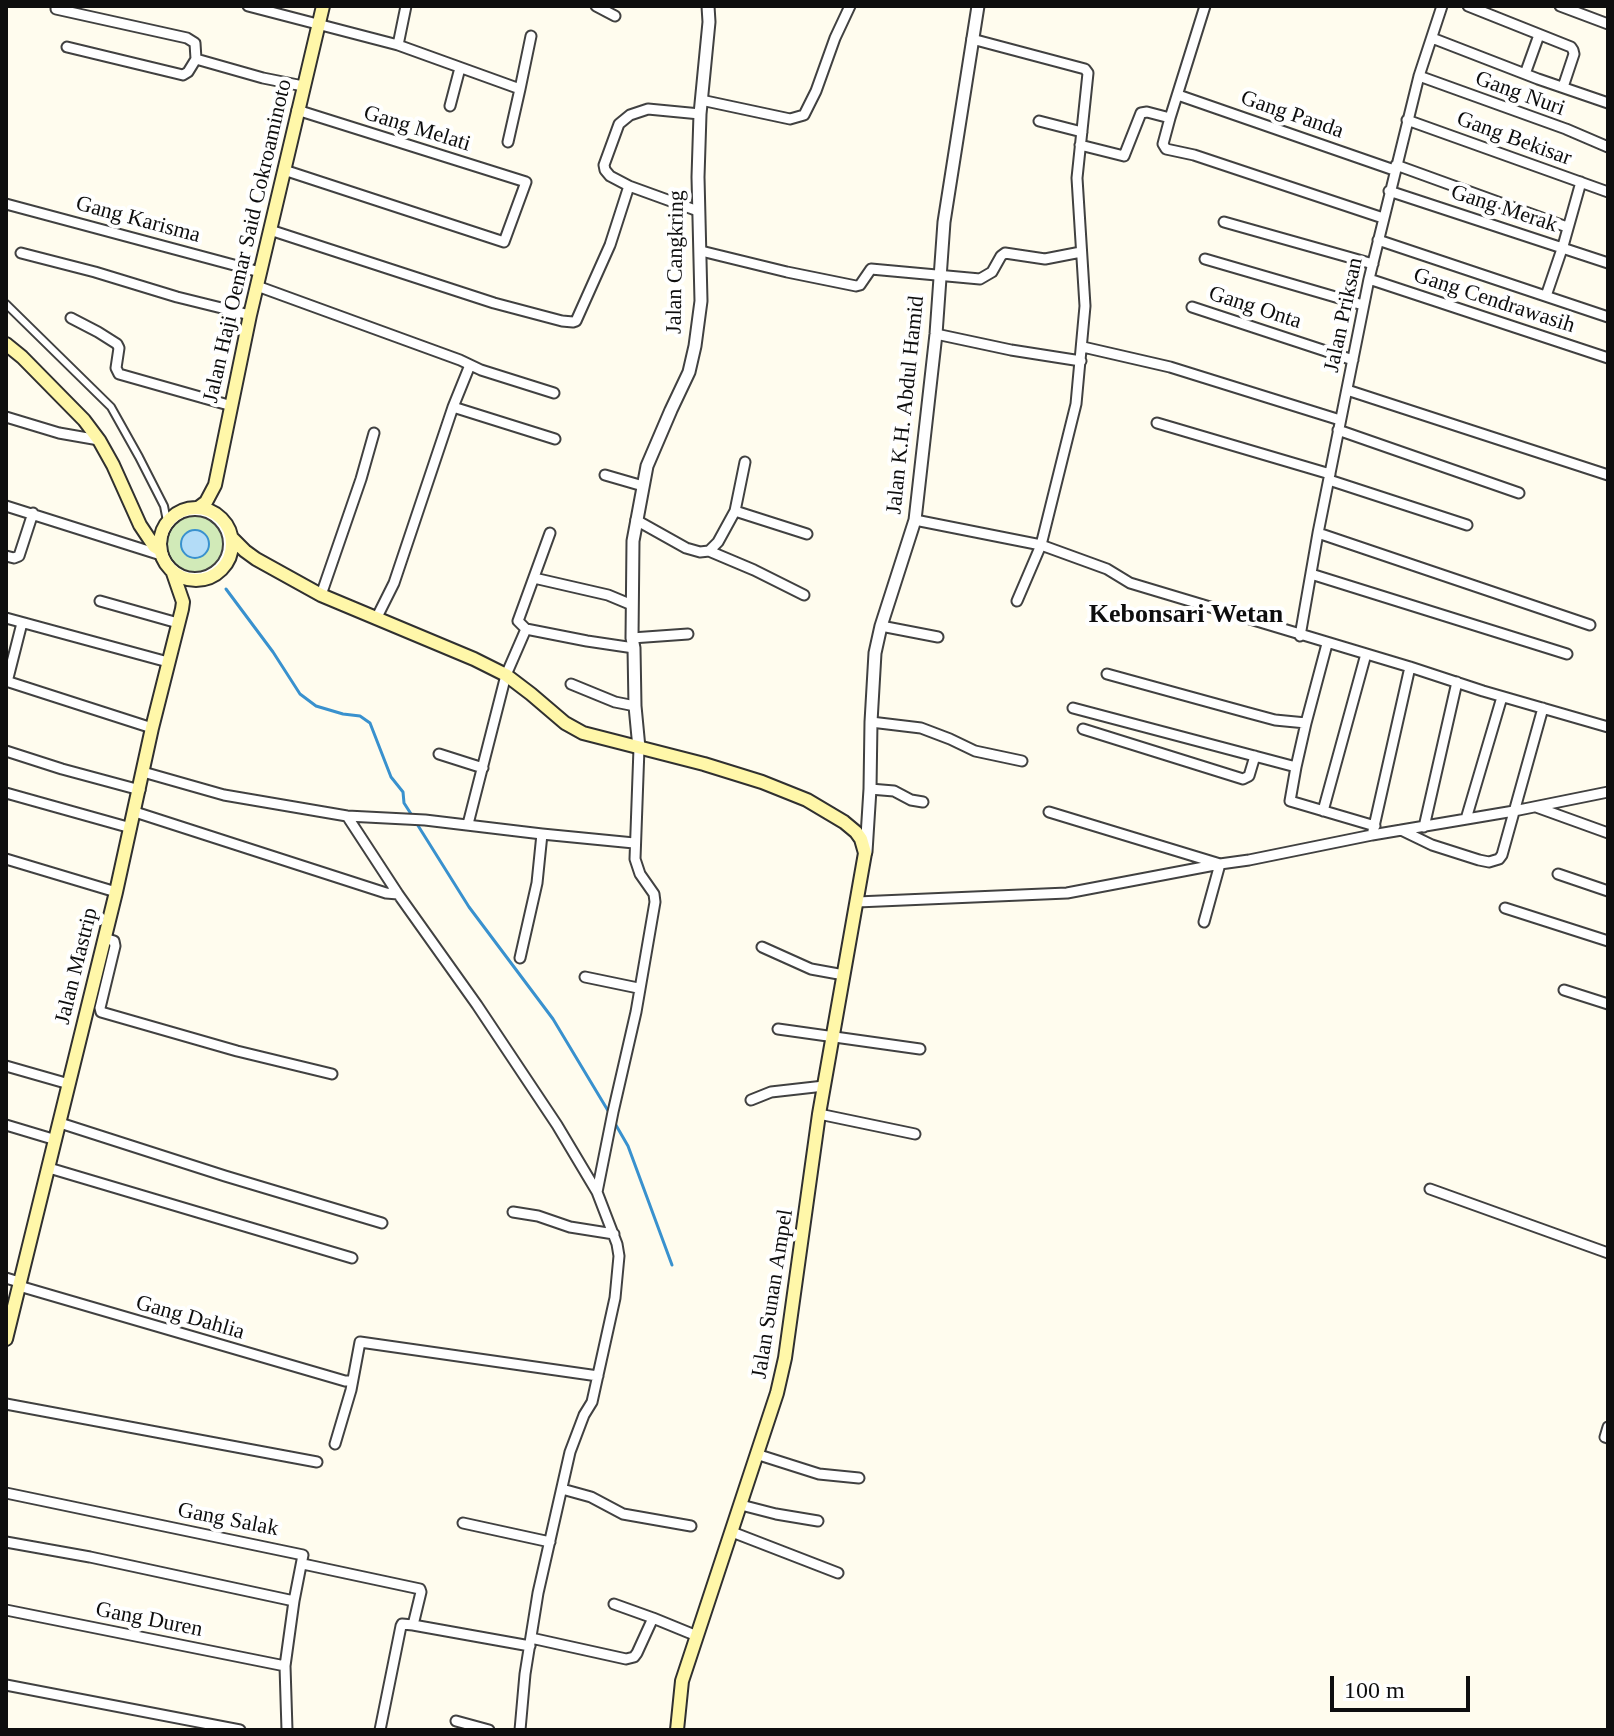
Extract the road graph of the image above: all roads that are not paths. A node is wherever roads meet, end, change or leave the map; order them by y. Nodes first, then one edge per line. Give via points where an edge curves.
1 (248, 6) edge
2 (323, 6) edge
3 (406, 6) edge
4 (596, 6) edge
5 (708, 6) edge
6 (850, 6) edge
7 (978, 6) edge
8 (1205, 6) edge
9 (1442, 6) edge
10 (1468, 6) edge
11 (1560, 6) edge
12 (56, 9) dead end
13 (615, 16) dead end
14 (319, 24) junction
15 (1608, 24) edge
16 (1539, 35) junction
17 (531, 36) dead end
18 (1432, 38) junction
19 (972, 39) junction
20 (398, 45) junction
21 (67, 47) dead end
22 (196, 59) junction
23 (460, 68) junction
24 (1525, 74) junction
25 (1419, 76) junction
26 (303, 86) junction
27 (1563, 87) junction
28 (520, 89) junction
29 (1178, 95) junction
30 (701, 100) junction
31 (1607, 100) edge
32 (450, 106) dead end
33 (297, 110) junction
34 (700, 114) junction
35 (1170, 118) junction
36 (1407, 120) junction
37 (1039, 121) dead end
38 (1082, 132) junction
39 (508, 142) dead end
40 (1080, 145) junction
41 (1608, 147) edge
42 (1395, 167) junction
43 (284, 170) junction
44 (1581, 182) junction
45 (629, 186) junction
46 (1389, 191) junction
47 (1608, 192) edge
48 (6, 204) edge
49 (698, 211) junction
50 (1383, 218) junction
51 (1224, 222) dead end
52 (1567, 227) junction
53 (270, 230) junction
54 (1378, 240) junction
55 (1563, 246) junction
56 (701, 251) junction
57 (1081, 252) junction
58 (21, 253) dead end
59 (1205, 259) dead end
60 (1608, 263) edge
61 (1373, 264) junction
62 (260, 272) junction
63 (940, 274) junction
64 (1369, 279) junction
65 (257, 286) junction
66 (1546, 296) junction
67 (6, 304) edge
68 (1363, 305) junction
69 (1192, 307) dead end
70 (250, 315) junction
71 (1608, 317) edge
72 (71, 318) dead end
73 (936, 334) junction
74 (6, 344) edge
75 (1083, 347) junction
76 (1608, 358) edge
77 (1353, 360) junction
78 (1081, 361) junction
79 (470, 365) junction
80 (1347, 390) junction
81 (554, 393) dead end
82 (232, 406) junction
83 (453, 407) junction
84 (6, 417) edge
85 (1157, 423) dead end
86 (1339, 425) junction
87 (374, 433) dead end
88 (555, 439) dead end
89 (99, 440) junction
90 (745, 462) dead end
91 (605, 475) dead end
92 (1608, 475) edge
93 (1329, 477) junction
94 (215, 485) junction
95 (643, 486) junction
96 (1519, 493) dead end
97 (6, 506) edge
98 (198, 508) junction
99 (735, 511) junction
100 (33, 513) junction
101 (636, 520) junction
102 (915, 520) junction
103 (221, 521) junction
104 (140, 525) junction
105 (1467, 525) dead end
106 (164, 526) junction
107 (550, 533) dead end
108 (1318, 533) junction
109 (807, 534) dead end
110 (232, 538) junction
111 (1041, 545) junction
112 (709, 551) junction
113 (160, 552) junction
114 (6, 556) edge
115 (256, 559) junction
116 (228, 560) junction
117 (173, 573) junction
118 (1311, 574) junction
119 (534, 578) junction
120 (205, 579) junction
121 (321, 595) junction
122 (804, 595) dead end
123 (100, 601) dead end
124 (1017, 601) dead end
125 (183, 602) junction
126 (632, 605) junction
127 (6, 618) edge
128 (376, 619) junction
129 (22, 623) junction
130 (178, 623) junction
131 (1590, 625) dead end
132 (881, 626) junction
133 (526, 629) junction
134 (688, 634) dead end
135 (1300, 636) junction
136 (938, 637) dead end
137 (633, 643) junction
138 (1327, 644) junction
139 (1366, 654) junction
140 (1567, 654) dead end
141 (168, 662) junction
142 (1410, 667) junction
143 (1107, 674) dead end
144 (506, 675) junction
145 (6, 682) edge
146 (1457, 682) junction
147 (571, 684) dead end
148 (1502, 697) junction
149 (635, 706) junction
150 (1073, 708) dead end
151 (1543, 708) junction
152 (871, 722) junction
153 (1306, 723) junction
154 (1608, 727) edge
155 (152, 728) junction
156 (1083, 729) dead end
157 (639, 748) junction
158 (6, 751) edge
159 (439, 754) dead end
160 (1255, 756) junction
161 (1022, 761) dead end
162 (1296, 767) junction
163 (483, 768) junction
164 (143, 772) junction
165 (870, 789) junction
166 (140, 790) junction
167 (1608, 792) edge
168 (6, 793) edge
169 (923, 802) dead end
170 (1533, 806) junction
171 (869, 811) junction
172 (1323, 811) junction
173 (1514, 811) junction
174 (135, 812) junction
175 (1049, 812) dead end
176 (347, 816) junction
177 (1466, 819) junction
178 (844, 822) junction
179 (468, 824) junction
180 (1424, 827) junction
181 (131, 828) junction
182 (1374, 830) junction
183 (1401, 830) junction
184 (1608, 833) edge
185 (542, 834) junction
186 (634, 843) junction
187 (865, 853) junction
188 (6, 859) edge
189 (1220, 864) junction
190 (1558, 874) dead end
191 (1608, 891) edge
192 (116, 892) junction
193 (398, 894) junction
194 (857, 902) junction
195 (1505, 908) dead end
196 (1204, 922) dead end
197 (1608, 941) edge
198 (762, 947) dead end
199 (520, 958) dead end
200 (844, 975) junction
201 (585, 977) dead end
202 (638, 988) junction
203 (1564, 990) dead end
204 (1608, 1004) edge
205 (94, 1007) junction
206 (778, 1029) dead end
207 (833, 1037) junction
208 (920, 1049) dead end
209 (6, 1066) edge
210 (332, 1074) dead end
211 (69, 1084) junction
212 (824, 1086) junction
213 (751, 1100) dead end
214 (819, 1114) junction
215 (60, 1123) junction
216 (6, 1125) edge
217 (915, 1134) dead end
218 (56, 1140) junction
219 (49, 1168) junction
220 (1430, 1189) dead end
221 (597, 1192) junction
222 (513, 1212) dead end
223 (382, 1223) dead end
224 (614, 1234) junction
225 (1608, 1253) edge
226 (352, 1258) dead end
227 (6, 1278) edge
228 (19, 1284) junction
229 (8, 1319) edge
230 (6, 1339) edge
231 (598, 1376) junction
232 (352, 1381) junction
233 (6, 1404) edge
234 (1608, 1427) edge
235 (1608, 1438) edge
236 (335, 1444) dead end
237 (756, 1454) junction
238 (317, 1462) dead end
239 (859, 1478) dead end
240 (562, 1489) junction
241 (6, 1493) edge
242 (741, 1505) junction
243 (818, 1521) dead end
244 (463, 1523) dead end
245 (691, 1526) dead end
246 (732, 1532) junction
247 (6, 1542) edge
248 (550, 1542) junction
249 (303, 1564) junction
250 (838, 1573) dead end
251 (294, 1601) junction
252 (614, 1604) dead end
253 (6, 1610) edge
254 (661, 1621) junction
255 (413, 1625) junction
256 (689, 1633) junction
257 (530, 1642) junction
258 (285, 1666) junction
259 (6, 1685) edge
260 (456, 1721) dead end
261 (240, 1730) edge
262 (287, 1730) edge
263 (380, 1730) edge
264 (489, 1730) edge
265 (520, 1730) edge
266 (677, 1730) edge

1 - 14 street
2 - 14 main road, Jalan Haji Oemar Said Cokroaminoto
3 - 20 street
4 - 13 street
5 - 30 street, Jalan Cangkring
6 - 30 street via 804,115 790,119
7 - 19 street, Jalan K.H. Abdul Hamid
8 - 29 street
9 - 18 street, Jalan Priksan
10 - 16 street
11 - 15 street
12 - 22 street via 187,38 195,43
14 - 20 street
14 - 26 main road, Jalan Haji Oemar Said Cokroaminoto
16 - 24 street
16 - 27 street via 1573,50
17 - 28 street
18 - 24 street
18 - 25 street, Jalan Priksan
19 - 38 street via 1085,69
19 - 63 street, Jalan K.H. Abdul Hamid
20 - 23 street
21 - 22 street via 183,75
22 - 26 street
23 - 28 street
23 - 32 street
24 - 27 street
25 - 36 street, Jalan Priksan
25 - 41 street, Gang Nuri
26 - 33 main road, Jalan Haji Oemar Said Cokroaminoto
27 - 31 street
28 - 39 street
29 - 35 street
29 - 42 street, Gang Panda
30 - 34 street, Jalan Cangkring
33 - 43 main road, Jalan Haji Oemar Said Cokroaminoto
33 - 43 street, Gang Melati via 526,182 504,242
34 - 45 street via 648,109 623,119 604,165 610,176
34 - 49 street, Jalan Cangkring
35 - 40 street via 1141,113 1124,156
35 - 50 street via 1166,149
36 - 42 street, Jalan Priksan
36 - 44 street, Gang Bekisar
37 - 38 street
38 - 40 street
40 - 57 street
42 - 46 street, Jalan Priksan
42 - 52 street, Gang Panda
43 - 53 main road, Jalan Haji Oemar Said Cokroaminoto
44 - 47 street, Gang Bekisar
44 - 52 street
45 - 49 street
45 - 53 street via 610,245 573,322 494,303
46 - 50 street, Jalan Priksan
46 - 55 street, Gang Merak
48 - 62 street, Gang Karisma
49 - 56 street, Jalan Cangkring
50 - 54 street, Jalan Priksan
51 - 61 street
52 - 55 street
53 - 62 main road, Jalan Haji Oemar Said Cokroaminoto
54 - 61 street, Jalan Priksan
54 - 66 street
55 - 60 street, Gang Merak
55 - 66 street
56 - 63 street via 856,286 871,269
56 - 95 street, Jalan Cangkring via 701,301 691,365
57 - 63 street via 1045,259 1005,253 980,279
57 - 75 street
58 - 70 street
59 - 68 street
61 - 64 street, Jalan Priksan
62 - 65 main road, Jalan Haji Oemar Said Cokroaminoto
63 - 73 street, Jalan K.H. Abdul Hamid
64 - 68 street, Jalan Priksan
64 - 76 street, Gang Cendrawasih
65 - 70 main road, Jalan Haji Oemar Said Cokroaminoto
65 - 79 street
66 - 71 street
67 - 106 street via 111,407 164,506
68 - 77 street, Jalan Priksan
69 - 77 street, Gang Onta
70 - 82 main road, Jalan Haji Oemar Said Cokroaminoto
72 - 82 street via 117,344 119,374
73 - 78 street
73 - 102 street, Jalan K.H. Abdul Hamid
74 - 89 main road via 64,398
75 - 78 street
75 - 86 street via 1170,367
77 - 80 street, Jalan Priksan
78 - 111 street via 1076,404
79 - 81 street
79 - 83 street
80 - 86 street, Jalan Priksan
80 - 92 street
82 - 94 main road, Jalan Haji Oemar Said Cokroaminoto
83 - 88 street
83 - 128 street via 394,583
84 - 89 street
85 - 93 street
86 - 93 street, Jalan Priksan
86 - 96 street
87 - 121 street
89 - 104 main road
90 - 99 street
91 - 95 street
93 - 105 street
93 - 108 street, Jalan Priksan
94 - 98 main road
94 - 103 main road
95 - 101 street, Jalan Cangkring
97 - 100 street
98 - 103 main road
98 - 106 main road via 176,513
99 - 109 street
99 - 112 street
100 - 113 street
100 - 114 street via 19,556
101 - 112 street via 686,548
101 - 126 street, Jalan Cangkring
102 - 111 street
102 - 132 street, Jalan K.H. Abdul Hamid
103 - 103 street via 191,512 173,521 163,539 172,567 200,577 220,566 228,546
103 - 110 main road
104 - 106 main road
104 - 113 main road
106 - 113 main road
107 - 119 street
108 - 118 street, Jalan Priksan
108 - 131 street
110 - 115 main road
110 - 116 main road
111 - 124 street
111 - 135 street via 1130,583
112 - 122 street
113 - 117 main road
115 - 116 main road
115 - 121 main road
116 - 120 main road
117 - 120 main road
117 - 125 main road
118 - 135 street, Jalan Priksan
118 - 140 street
119 - 126 street
119 - 133 street via 518,623
120 - 125 main road
121 - 128 main road
123 - 130 street
125 - 130 main road, Jalan Mastrip
126 - 137 street, Jalan Cangkring
127 - 129 street
128 - 144 main road
129 - 141 street
129 - 145 street
130 - 141 main road, Jalan Mastrip
132 - 136 street
132 - 152 street, Jalan K.H. Abdul Hamid
133 - 137 street
133 - 144 street
134 - 137 street
135 - 138 street
137 - 149 street, Jalan Cangkring
138 - 139 street
138 - 153 street
139 - 142 street
139 - 172 street
141 - 155 main road, Jalan Mastrip
142 - 146 street
142 - 182 street
143 - 153 street via 1275,720
144 - 157 main road via 583,733
144 - 163 street
145 - 155 street
146 - 148 street
146 - 180 street
147 - 149 street
148 - 151 street
148 - 177 street
149 - 157 street, Jalan Cangkring
150 - 160 street
151 - 154 street
151 - 173 street
152 - 161 street via 921,728 975,751
152 - 165 street, Jalan K.H. Abdul Hamid
153 - 162 street
155 - 164 main road, Jalan Mastrip
156 - 160 street via 1243,779
157 - 178 main road via 762,782
157 - 186 street
158 - 166 street
159 - 163 street
160 - 162 street
162 - 172 street via 1290,801
163 - 179 street
164 - 166 main road, Jalan Mastrip
164 - 176 street via 224,795
165 - 169 street
165 - 171 street, Jalan K.H. Abdul Hamid
166 - 174 main road, Jalan Mastrip
167 - 170 street
168 - 181 street
170 - 173 street
170 - 184 street
171 - 178 street via 860,820
171 - 187 street, Jalan K.H. Abdul Hamid
172 - 182 street
173 - 177 street
173 - 183 street via 1496,861 1444,849
174 - 181 main road, Jalan Mastrip
174 - 193 street
175 - 189 street
176 - 179 street
176 - 193 street
177 - 180 street
178 - 187 main road via 861,839
179 - 185 street
180 - 183 street
181 - 192 main road, Jalan Mastrip
182 - 183 street
182 - 189 street
185 - 186 street
185 - 199 street
186 - 202 street via 640,874 655,902
187 - 194 main road, Jalan Sunan Ampel
188 - 192 street
189 - 194 street via 1067,893
189 - 196 street
190 - 191 street
192 - 205 main road, Jalan Mastrip
193 - 221 street via 501,1041
194 - 200 main road, Jalan Sunan Ampel
195 - 197 street
198 - 200 street via 811,969
200 - 207 main road, Jalan Sunan Ampel
201 - 202 street
202 - 221 street
203 - 204 street
205 - 210 street
205 - 211 main road, Jalan Mastrip
206 - 207 street
207 - 208 street
207 - 212 main road, Jalan Sunan Ampel
209 - 211 street
211 - 215 main road, Jalan Mastrip
212 - 213 street
212 - 214 main road, Jalan Sunan Ampel
214 - 217 street
214 - 237 main road, Jalan Sunan Ampel via 785,1358
215 - 218 main road, Jalan Mastrip
215 - 223 street
216 - 218 street
218 - 219 main road, Jalan Mastrip
219 - 226 street
219 - 228 main road, Jalan Mastrip
220 - 225 street
221 - 224 street
222 - 224 street
224 - 231 street via 619,1256 615,1298
227 - 228 street, Gang Dahlia
228 - 229 main road, Jalan Mastrip
228 - 232 street, Gang Dahlia
229 - 230 main road, Jalan Mastrip
231 - 232 street via 362,1342
231 - 240 street
232 - 236 street
233 - 238 street
234 - 235 street
237 - 239 street via 819,1474
237 - 242 main road, Jalan Sunan Ampel
240 - 245 street via 623,1514
240 - 248 street
241 - 249 street, Gang Salak via 300,1553
242 - 243 street
242 - 246 main road, Jalan Sunan Ampel
244 - 248 street
246 - 250 street
246 - 256 main road, Jalan Sunan Ampel
247 - 251 street
248 - 257 street
249 - 251 street
249 - 255 street, Gang Salak via 420,1589
251 - 258 street
252 - 254 street
253 - 258 street, Gang Duren
254 - 256 street
254 - 257 street via 631,1659
255 - 257 street
255 - 263 street via 401,1626
256 - 266 main road, Jalan Sunan Ampel
257 - 265 street
258 - 262 street
259 - 261 street
260 - 264 street

